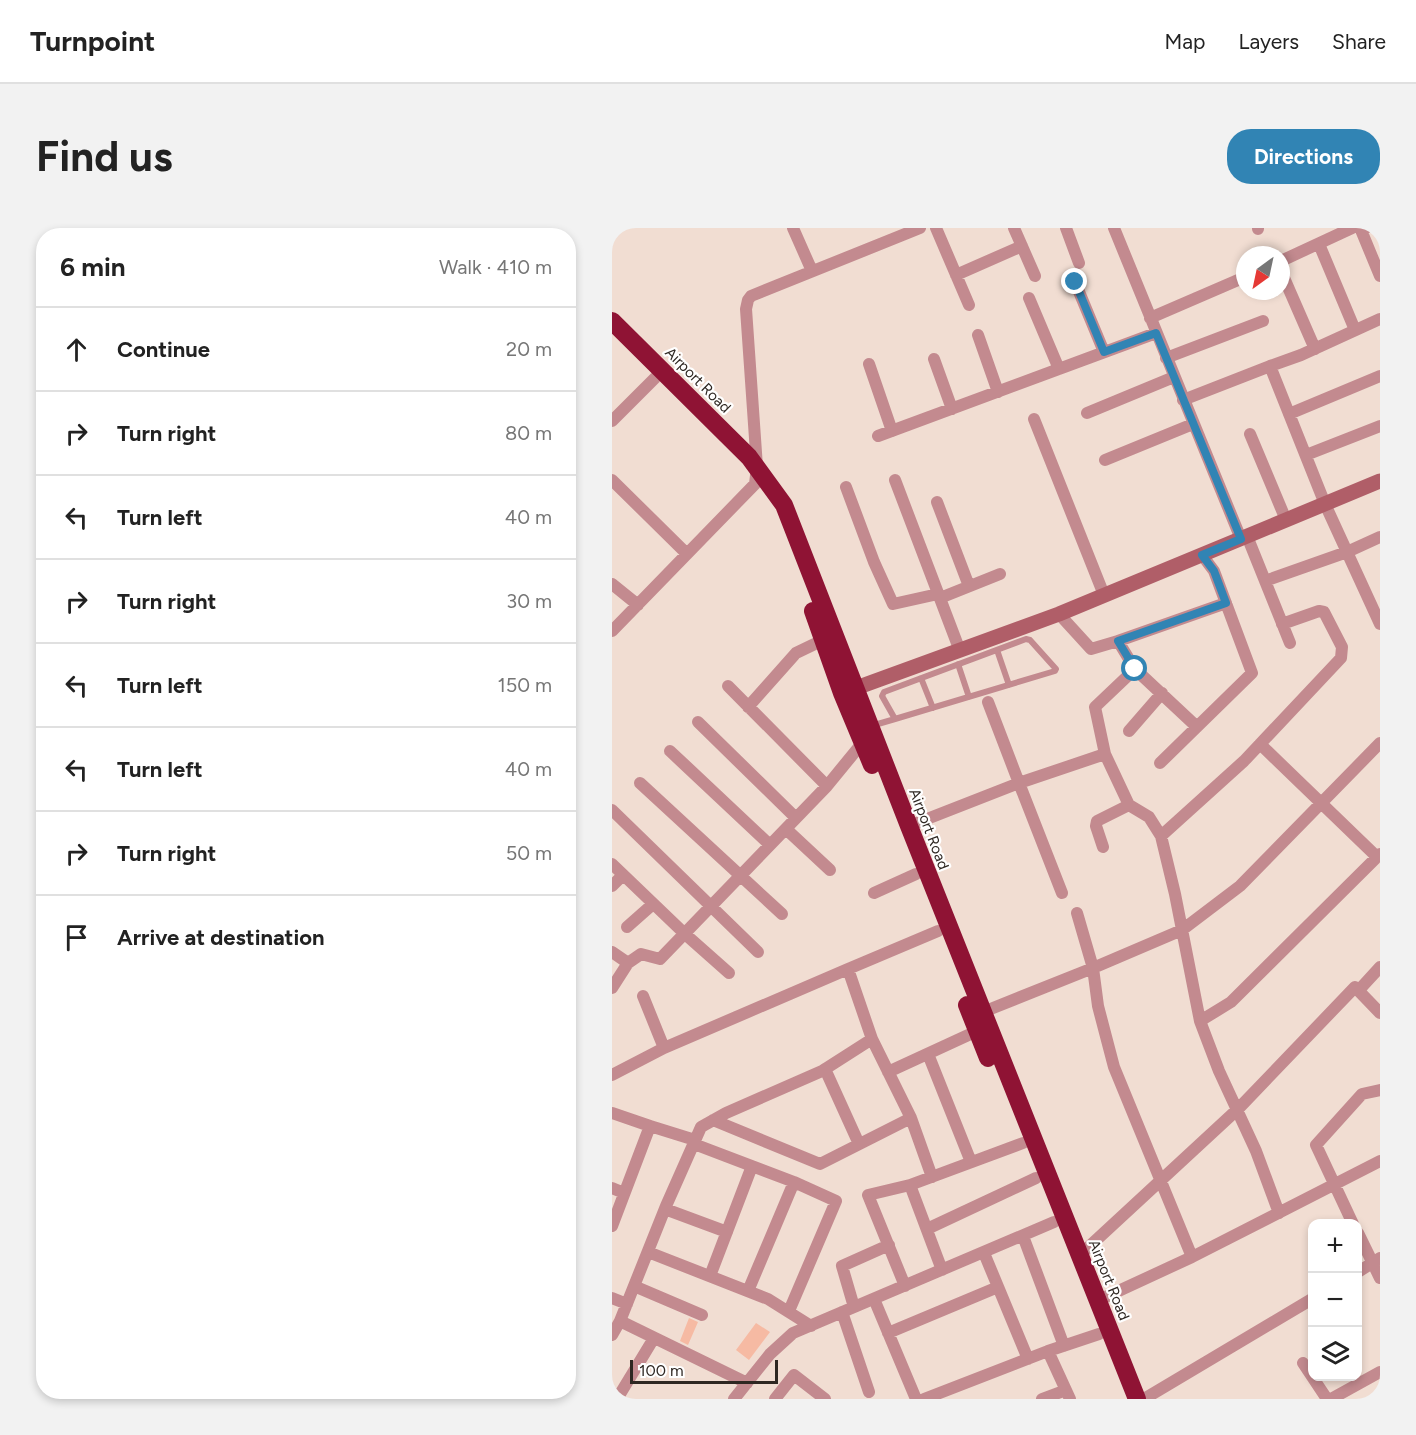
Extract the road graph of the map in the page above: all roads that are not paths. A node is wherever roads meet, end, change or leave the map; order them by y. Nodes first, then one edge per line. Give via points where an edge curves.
1 (793, 228) edge
2 (920, 228) edge
3 (936, 228) edge
4 (1014, 228) edge
5 (1066, 228) edge
6 (1114, 228) edge
7 (1360, 228) edge
8 (1319, 244) junction
9 (1022, 246) junction
10 (1290, 257) edge
11 (1079, 263) dead end
12 (812, 272) junction
13 (956, 274) junction
14 (1035, 276) dead end
15 (1380, 276) edge
16 (1236, 281) edge
17 (1075, 282) dead end
18 (1290, 292) edge
19 (1029, 298) dead end
20 (969, 304) dead end
21 (1150, 318) junction
22 (1380, 319) edge
23 (612, 321) edge
24 (1263, 321) dead end
25 (1355, 330) junction
26 (1156, 333) junction
27 (612, 335) edge
28 (978, 335) dead end
29 (1315, 349) junction
30 (1104, 352) junction
31 (1166, 358) junction
32 (934, 359) dead end
33 (869, 364) dead end
34 (1270, 366) junction
35 (1059, 369) junction
36 (1380, 376) edge
37 (1174, 377) junction
38 (656, 378) junction
39 (998, 392) junction
40 (1183, 400) junction
41 (952, 409) junction
42 (1087, 413) dead end
43 (1289, 414) junction
44 (1034, 419) dead end
45 (612, 421) edge
46 (1193, 424) junction
47 (1380, 426) edge
48 (892, 431) junction
49 (1250, 434) dead end
50 (878, 436) dead end
51 (1306, 455) junction
52 (1104, 460) dead end
53 (756, 476) junction
54 (895, 480) dead end
55 (612, 481) edge
56 (1380, 481) edge
57 (846, 487) dead end
58 (937, 502) dead end
59 (1325, 504) junction
60 (1286, 520) junction
61 (1244, 537) junction
62 (1380, 537) edge
63 (1347, 552) junction
64 (687, 554) junction
65 (1202, 555) junction
66 (1000, 574) dead end
67 (1265, 581) junction
68 (612, 584) edge
69 (969, 586) junction
70 (1104, 595) junction
71 (939, 596) junction
72 (1226, 603) junction
73 (638, 604) junction
74 (1059, 614) junction
75 (1282, 624) junction
76 (1380, 624) edge
77 (612, 631) edge
78 (823, 640) junction
79 (1118, 641) junction
80 (1290, 643) dead end
81 (997, 650) junction
82 (959, 658) junction
83 (1135, 669) junction
84 (921, 678) junction
85 (728, 686) dead end
86 (1009, 686) junction
87 (849, 690) junction
88 (1162, 693) junction
89 (969, 698) junction
90 (988, 702) dead end
91 (748, 706) junction
92 (933, 708) junction
93 (895, 720) junction
94 (698, 722) dead end
95 (1197, 727) junction
96 (1129, 731) dead end
97 (867, 734) junction
98 (1380, 743) edge
99 (1260, 744) junction
100 (670, 752) dead end
101 (1105, 754) junction
102 (1160, 763) dead end
103 (640, 783) dead end
104 (1019, 783) junction
105 (827, 786) junction
106 (1321, 803) junction
107 (1129, 806) junction
108 (612, 810) edge
109 (796, 818) junction
110 (909, 826) junction
111 (786, 829) junction
112 (1161, 836) junction
113 (770, 845) junction
114 (1103, 847) dead end
115 (1378, 856) edge
116 (612, 864) edge
117 (830, 870) dead end
118 (623, 874) junction
119 (916, 874) junction
120 (741, 876) junction
121 (612, 886) edge
122 (874, 893) dead end
123 (1062, 893) dead end
124 (653, 904) junction
125 (712, 905) junction
126 (1077, 913) dead end
127 (783, 914) dead end
128 (627, 927) dead end
129 (1182, 930) junction
130 (938, 931) junction
131 (685, 934) junction
132 (612, 952) edge
133 (758, 952) dead end
134 (628, 963) junction
135 (1380, 967) edge
136 (1093, 968) junction
137 (848, 969) junction
138 (729, 973) dead end
139 (612, 988) edge
140 (1359, 990) junction
141 (643, 996) dead end
142 (983, 1012) junction
143 (1380, 1013) edge
144 (1200, 1021) junction
145 (977, 1031) junction
146 (872, 1039) junction
147 (664, 1048) junction
148 (928, 1054) junction
149 (825, 1069) junction
150 (888, 1072) junction
151 (612, 1075) edge
152 (1380, 1090) edge
153 (1237, 1110) junction
154 (612, 1113) edge
155 (910, 1118) junction
156 (713, 1120) junction
157 (650, 1126) junction
158 (695, 1142) junction
159 (1023, 1143) junction
160 (859, 1144) junction
161 (1380, 1161) edge
162 (971, 1162) junction
163 (752, 1166) junction
164 (932, 1177) junction
165 (1036, 1178) junction
166 (1161, 1180) junction
167 (794, 1182) junction
168 (910, 1185) junction
169 (1334, 1186) junction
170 (612, 1188) edge
171 (624, 1193) junction
172 (665, 1209) junction
173 (1279, 1213) junction
174 (1350, 1219) edge
175 (1054, 1222) junction
176 (612, 1226) edge
177 (927, 1229) junction
178 (727, 1232) junction
179 (1023, 1236) junction
180 (1362, 1239) edge
181 (889, 1245) junction
182 (648, 1252) junction
183 (984, 1253) junction
184 (1080, 1255) junction
185 (1192, 1257) junction
186 (1376, 1261) edge
187 (942, 1270) junction
188 (1362, 1270) edge
189 (710, 1276) junction
190 (1380, 1278) edge
191 (634, 1286) junction
192 (905, 1286) junction
193 (998, 1287) junction
194 (748, 1291) junction
195 (612, 1298) edge
196 (874, 1299) junction
197 (1099, 1300) junction
198 (1308, 1301) edge
199 (627, 1304) junction
200 (848, 1310) junction
201 (789, 1311) junction
202 (702, 1315) dead end
203 (620, 1321) junction
204 (811, 1326) junction
205 (888, 1333) junction
206 (1099, 1334) junction
207 (612, 1335) edge
208 (654, 1338) junction
209 (1064, 1346) junction
210 (1048, 1351) junction
211 (1028, 1359) junction
212 (1303, 1363) dead end
213 (1380, 1371) edge
214 (747, 1383) junction
215 (869, 1392) dead end
216 (1068, 1394) edge
217 (619, 1396) edge
218 (738, 1398) edge
219 (775, 1399) edge
220 (825, 1399) edge
221 (916, 1399) edge
222 (924, 1399) edge
223 (1042, 1399) edge
224 (1125, 1399) edge
225 (1137, 1399) edge
226 (1144, 1399) edge
227 (1327, 1399) edge
228 (1331, 1399) edge

1 - 12 street
2 - 12 street
3 - 13 street
4 - 9 street
5 - 11 street
6 - 21 street
7 - 8 street
7 - 15 street
8 - 10 street
8 - 25 street
9 - 13 street
9 - 14 street
12 - 53 street via 752,296 746,304
13 - 20 street
16 - 21 street
17 - 30 street
18 - 29 street
19 - 35 street
21 - 26 street
22 - 25 street
23 - 53 highway, Airport Road
24 - 31 street
25 - 29 street
26 - 30 street
26 - 31 street
27 - 38 highway, Airport Road
28 - 39 street
29 - 34 street
30 - 35 street
31 - 37 street
32 - 41 street
33 - 48 street
34 - 40 street
34 - 43 street
35 - 39 street
36 - 43 street
37 - 40 street
37 - 42 street
38 - 45 street
38 - 53 highway, Airport Road
39 - 41 street
40 - 46 street
41 - 48 street
43 - 51 street
44 - 70 street
46 - 52 street
46 - 61 street
47 - 51 street
48 - 50 street
49 - 60 street
51 - 59 street
53 - 64 street
53 - 78 highway, Airport Road via 797,565
53 - 87 highway, Airport Road via 784,505
54 - 71 street
55 - 64 street
56 - 59 street
57 - 71 street via 893,604
58 - 69 street
59 - 60 street
59 - 63 street
60 - 61 street
61 - 65 street
61 - 67 street
62 - 63 street
63 - 67 street
63 - 76 street
64 - 73 street
65 - 70 street
65 - 72 street via 1214,571
66 - 69 street
67 - 75 street
68 - 73 street
69 - 71 street
70 - 74 street
71 - 82 street
72 - 79 street
72 - 95 street via 1252,673
73 - 77 street
74 - 79 street via 1091,649
74 - 82 street
75 - 80 street
75 - 99 street via 1322,611 1342,647 1342,655
78 - 87 highway, Airport Road
78 - 91 street via 796,653
79 - 83 street
81 - 82 lane
81 - 86 lane
81 - 86 lane via 1028,639 1056,669
82 - 84 lane
82 - 87 street
82 - 89 lane
83 - 88 street
83 - 101 street via 1095,707
84 - 92 lane
84 - 93 lane via 883,693
85 - 91 street
86 - 89 lane
87 - 97 highway, Airport Road
88 - 95 street
88 - 96 street
89 - 92 lane
90 - 104 street
91 - 105 street
92 - 93 lane
93 - 97 lane
94 - 109 street
95 - 102 street
97 - 105 street
97 - 110 highway, Airport Road
97 - 119 highway, Airport Road
98 - 106 street
99 - 106 street
99 - 112 street
100 - 113 street
101 - 104 street
101 - 107 street
103 - 120 street
104 - 110 street
104 - 123 street
105 - 109 street
106 - 115 street
106 - 129 street via 1240,886
107 - 112 street via 1149,817
107 - 114 street via 1097,821
108 - 125 street
109 - 111 street
110 - 142 highway, Airport Road
111 - 113 street
111 - 117 street
112 - 129 street
113 - 120 street
115 - 144 street via 1231,1002
116 - 118 street
118 - 121 street
118 - 124 street
119 - 122 street
119 - 130 highway, Airport Road
120 - 125 street
120 - 127 street
124 - 128 street
124 - 131 street
125 - 131 street
125 - 133 street
126 - 136 street
129 - 136 street
129 - 144 street
130 - 137 street
130 - 145 highway, Airport Road
131 - 134 street via 660,959 641,954
131 - 138 street
132 - 134 street
134 - 139 street
135 - 140 street
136 - 142 street
136 - 166 street via 1114,1067
137 - 146 street
137 - 147 street
140 - 143 street
140 - 153 street via 1355,987
141 - 147 street
142 - 184 highway, Airport Road
144 - 153 street
145 - 148 street
145 - 159 highway, Airport Road
146 - 149 street
146 - 150 street
147 - 151 street
148 - 150 street
148 - 162 street
149 - 156 street
149 - 160 street
150 - 155 street
152 - 169 street via 1362,1094 1317,1145
153 - 166 street
153 - 173 street
154 - 157 street
155 - 160 street
155 - 164 street
156 - 158 street via 701,1127
156 - 160 street via 820,1164
157 - 158 street
157 - 171 street
158 - 163 street
158 - 172 street
159 - 162 street
159 - 165 highway, Airport Road
161 - 169 street
162 - 164 street
163 - 167 street
163 - 178 street
164 - 168 street
165 - 175 highway, Airport Road
165 - 177 street
166 - 184 street
166 - 185 street
167 - 194 street
167 - 201 street via 836,1201
168 - 177 street
168 - 181 street via 868,1195
169 - 173 street
169 - 174 street
170 - 171 street
171 - 176 street
172 - 178 street
172 - 182 street
173 - 185 street
175 - 179 street
175 - 206 highway, Airport Road
177 - 187 street
178 - 189 street
179 - 183 street
179 - 209 street
180 - 186 street
181 - 192 street
181 - 200 street via 842,1266
182 - 189 street
182 - 191 street
183 - 187 street
183 - 193 street
184 - 197 highway, Airport Road
185 - 197 street
186 - 188 street
186 - 190 street
187 - 192 street
189 - 194 street
191 - 199 street
191 - 202 street
192 - 196 street
193 - 205 street
193 - 211 street
194 - 201 street
195 - 199 street
196 - 200 street
196 - 205 street
197 - 225 highway, Airport Road
198 - 226 street
199 - 203 street
200 - 204 street
200 - 215 street
201 - 204 street
203 - 207 street
203 - 208 street
204 - 214 street via 793,1333
205 - 221 street
206 - 209 street
206 - 224 highway, Airport Road
208 - 214 street
208 - 217 street
209 - 210 street
210 - 211 street
210 - 216 street
211 - 222 street
212 - 227 street
213 - 228 street
214 - 218 street
216 - 223 street
219 - 220 street via 794,1375

